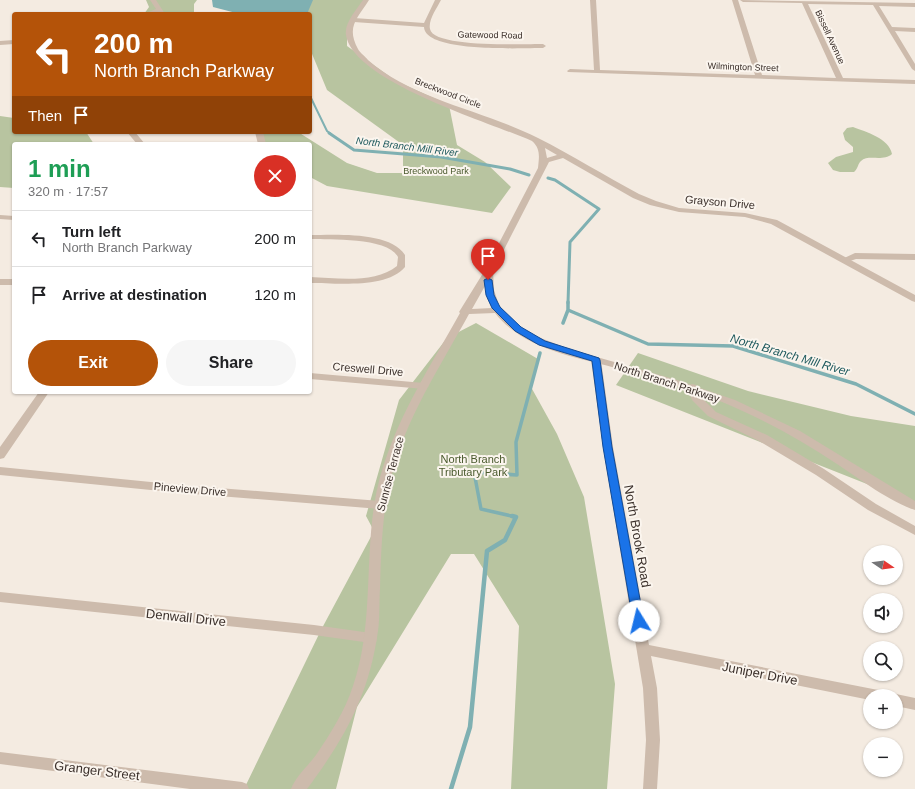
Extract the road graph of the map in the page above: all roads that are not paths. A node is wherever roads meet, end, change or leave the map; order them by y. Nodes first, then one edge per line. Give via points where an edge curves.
1 (153, 0) edge
2 (366, 0) edge
3 (438, 0) edge
4 (593, 0) edge
5 (735, 0) edge
6 (743, 0) edge
7 (804, 2) junction
8 (875, 4) junction
9 (915, 5) edge
10 (161, 12) edge
11 (354, 20) junction
12 (426, 25) junction
13 (891, 29) junction
14 (915, 30) edge
15 (12, 42) edge
16 (0, 43) edge
17 (543, 46) dead end
18 (912, 59) edge
19 (915, 69) edge
20 (570, 71) dead end
21 (597, 72) junction
22 (759, 77) junction
23 (840, 79) junction
24 (915, 82) edge
25 (133, 134) edge
26 (535, 139) junction
27 (139, 142) edge
28 (563, 155) junction
29 (541, 171) junction
30 (0, 217) edge
31 (12, 218) edge
32 (312, 237) edge
33 (915, 257) edge
34 (844, 260) junction
35 (490, 268) junction
36 (312, 280) edge
37 (0, 282) edge
38 (12, 282) edge
39 (915, 299) edge
40 (497, 310) junction
41 (464, 312) junction
42 (596, 360) junction
43 (312, 376) edge
44 (424, 386) junction
45 (692, 387) junction
46 (43, 394) edge
47 (0, 455) edge
48 (0, 471) edge
49 (380, 505) junction
50 (915, 506) edge
51 (915, 531) edge
52 (0, 597) edge
53 (371, 638) junction
54 (643, 649) junction
55 (863, 693) edge
56 (903, 701) edge
57 (915, 704) edge
58 (0, 758) edge
59 (242, 789) edge
60 (298, 789) edge
61 (650, 789) edge

1 - 10 street
2 - 11 street, Breckwood Circle
3 - 12 street
4 - 21 street
5 - 22 street
6 - 7 street
7 - 8 street
7 - 23 street, Bissell Avenue
8 - 9 street
8 - 13 street
11 - 12 street
11 - 26 street, Breckwood Circle via 349,36 353,48 364,60 386,76 418,93
12 - 17 street, Gatewood Road via 428,34 455,44
13 - 14 street
13 - 18 street
15 - 16 street
18 - 19 street
20 - 21 street, Wilmington Street
21 - 22 street, Wilmington Street
22 - 23 street, Wilmington Street
23 - 24 street, Wilmington Street
25 - 27 street
26 - 28 street, Breckwood Circle
26 - 29 street via 543,148
28 - 29 street via 546,161
28 - 34 street, Grayson Drive via 649,202 684,210 744,214 762,218 788,228
29 - 35 street, Sunrise Terrace
30 - 31 street
32 - 36 street via 371,241 390,246 398,251 402,259 399,268 392,275 377,279
33 - 34 street via 855,256
34 - 39 street, Grayson Drive
35 - 40 street, North Branch Parkway via 489,290
35 - 41 street, Sunrise Terrace
37 - 38 street
40 - 41 street
40 - 42 street, North Branch Parkway via 513,326 535,340
41 - 44 street, Sunrise Terrace
42 - 45 street, North Branch Parkway
42 - 54 street, North Brook Road via 608,447
43 - 44 street, Creswell Drive
44 - 49 street, Sunrise Terrace via 399,436
45 - 50 street, North Branch Parkway via 746,408 786,428
45 - 51 street via 696,398 712,414 763,438
46 - 47 street
48 - 49 street, Pineview Drive
49 - 53 street, Sunrise Terrace
52 - 53 street, Denwall Drive
53 - 60 street, Sunrise Terrace via 355,699 332,743
54 - 55 street, Juniper Drive
54 - 61 street, North Brook Road via 653,726
56 - 57 street
58 - 59 street, Granger Street

